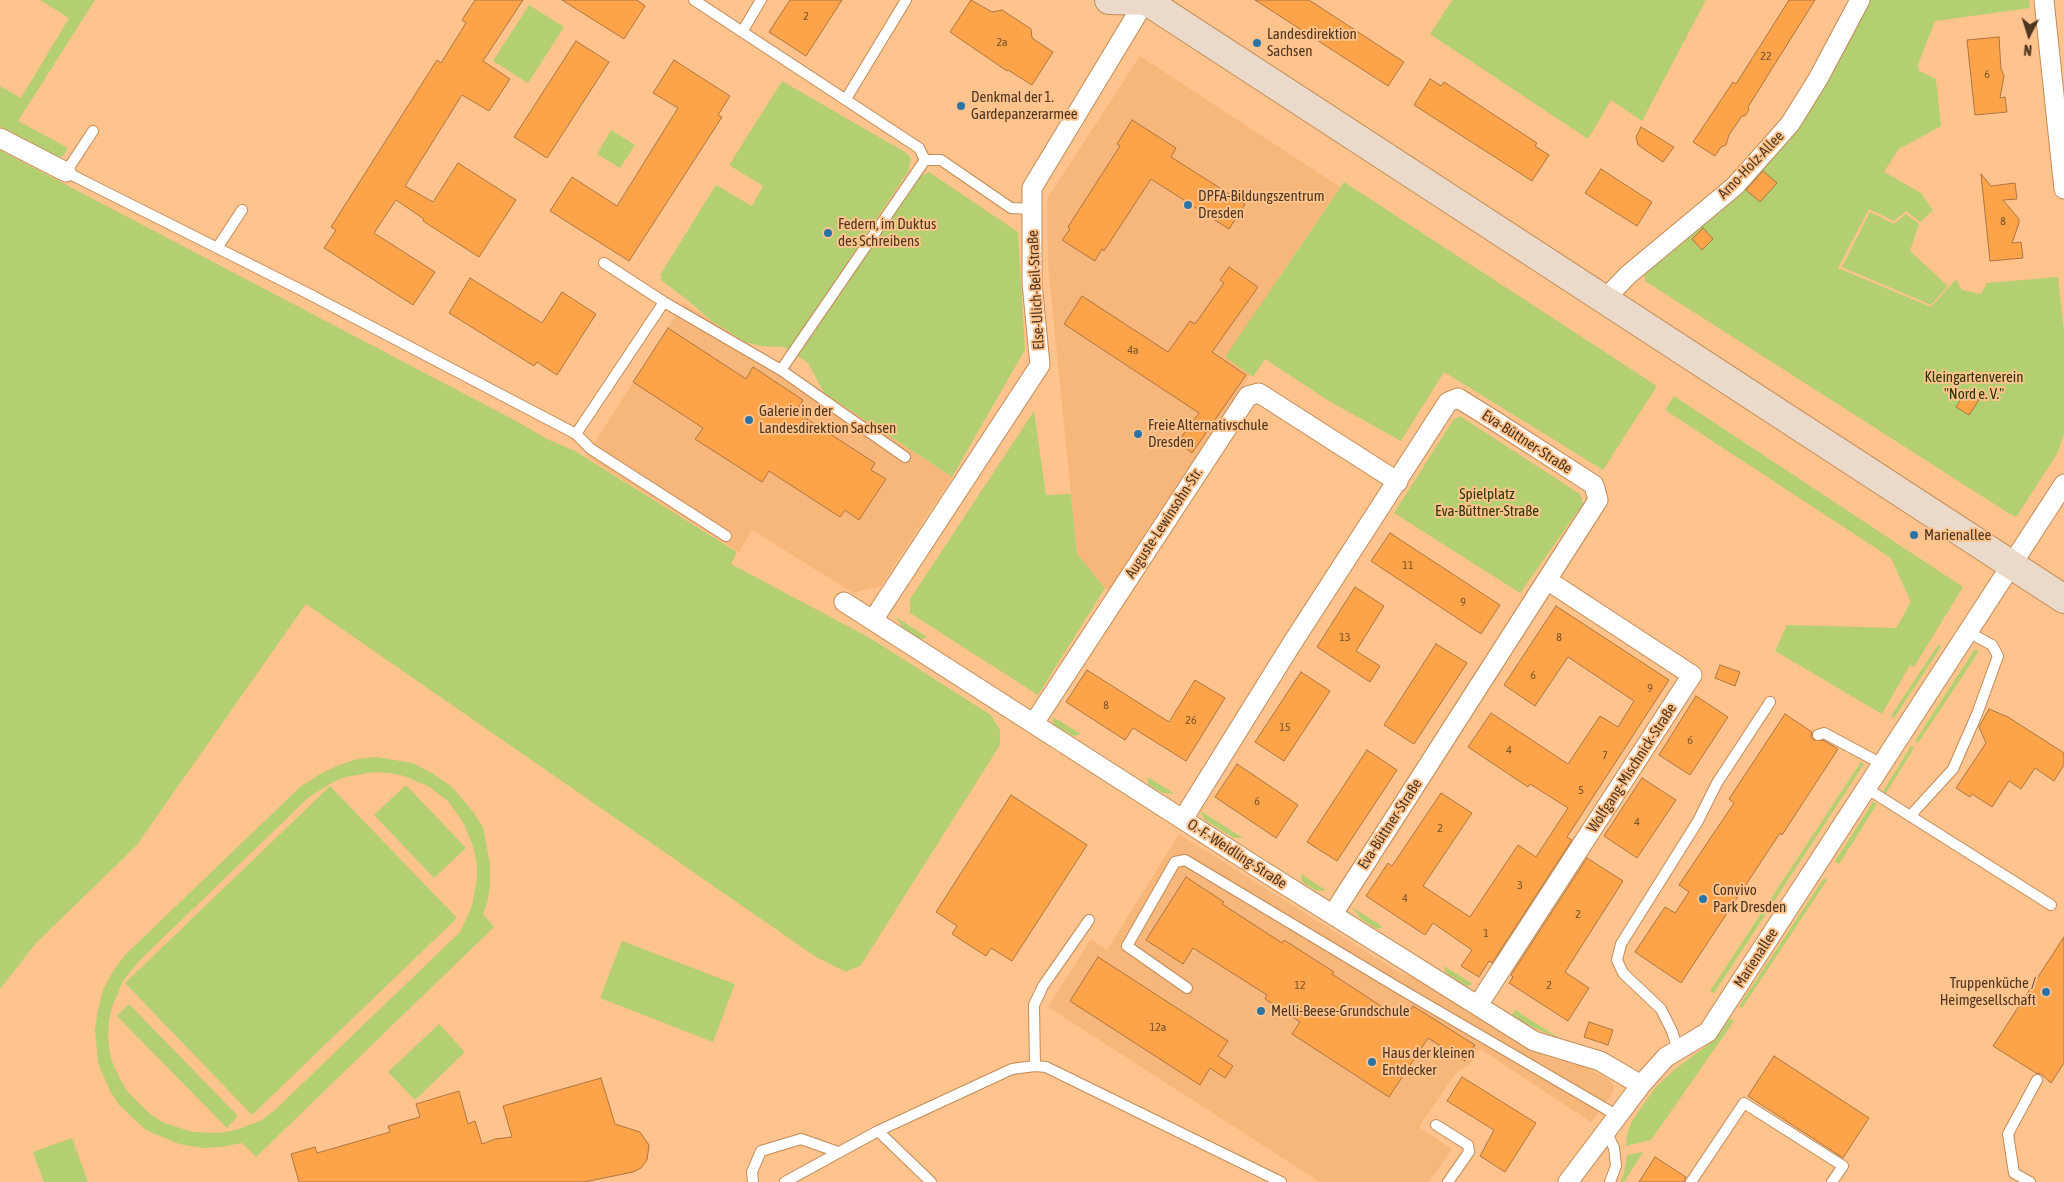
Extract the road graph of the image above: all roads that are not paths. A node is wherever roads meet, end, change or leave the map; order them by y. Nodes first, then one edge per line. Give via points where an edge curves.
1 (694, 0) edge
2 (761, 0) edge
3 (906, 0) edge
4 (1109, 0) edge
5 (1860, 0) edge
6 (2044, 0) edge
7 (1145, 1) edge
8 (742, 32) junction
9 (846, 99) junction
10 (93, 131) dead end
11 (0, 138) edge
12 (925, 160) junction
13 (66, 172) junction
14 (2064, 189) edge
15 (1032, 209) junction
16 (242, 210) dead end
17 (217, 248) junction
18 (604, 262) dead end
19 (1604, 300) junction
20 (664, 302) junction
21 (781, 370) junction
22 (576, 434) junction
23 (905, 457) dead end
24 (1398, 482) junction
25 (2064, 484) edge
26 (726, 536) dead end
27 (2011, 565) junction
28 (1547, 580) junction
29 (2064, 599) edge
30 (844, 602) dead end
31 (873, 620) junction
32 (1968, 632) junction
33 (1770, 702) dead end
34 (1034, 723) junction
35 (1818, 736) dead end
36 (1882, 764) junction
37 (1866, 788) junction
38 (1911, 815) junction
39 (1183, 819) junction
40 (2051, 905) dead end
41 (1333, 914) junction
42 (1089, 920) dead end
43 (1187, 988) dead end
44 (1478, 1005) junction
45 (1678, 1050) junction
46 (1035, 1066) junction
47 (2037, 1080) dead end
48 (1641, 1085) junction
49 (1618, 1116) junction
50 (1436, 1124) dead end
51 (878, 1130) junction
52 (1606, 1130) junction
53 (838, 1152) junction
54 (753, 1182) edge
55 (785, 1182) edge
56 (931, 1182) edge
57 (1280, 1182) edge
58 (1448, 1182) edge
59 (1568, 1182) edge
60 (1610, 1182) edge
61 (1691, 1182) edge
62 (1832, 1182) edge
63 (2030, 1182) edge

1 - 8 lane
2 - 8 lane
3 - 9 lane
4 - 7 main road
5 - 19 street, Arno-Holz-Allee via 1790,124 1735,186 1628,274
6 - 14 street
7 - 15 street, Else-Ulich-Beil-Straße via 1032,188
7 - 19 main road
8 - 9 lane
9 - 12 lane via 919,148
10 - 13 lane
11 - 13 street
12 - 15 lane via 941,160 1011,208
12 - 21 lane
13 - 17 lane
15 - 31 street, Else-Ulich-Beil-Straße via 1032,283 1040,365
16 - 17 lane
17 - 22 lane
18 - 20 lane
19 - 27 main road
20 - 21 lane
20 - 22 lane
21 - 23 lane
22 - 26 lane via 590,449
24 - 28 street, Eva-Büttner-Straße via 1448,402 1458,398 1594,485 1598,500
24 - 34 street, Auguste-Lewinsohn-Str. via 1259,393 1248,396
24 - 39 street, Eva-Büttner-Straße
25 - 27 street, Marienallee
27 - 29 main road
27 - 32 street, Marienallee
28 - 41 street, Eva-Büttner-Straße
28 - 44 street, Wolfgang-Mischnick-Straße via 1692,675
30 - 31 street, O.-F.-Weidling-Straße
31 - 34 street, O.-F.-Weidling-Straße
32 - 36 street, Marienallee
32 - 38 lane via 1992,645 1998,656 1953,769
33 - 45 lane via 1716,783 1698,821 1621,944 1617,960 1623,972 1661,1009
34 - 39 street, O.-F.-Weidling-Straße
35 - 36 lane via 1824,733
36 - 37 street, Marienallee
37 - 38 lane
37 - 45 street, Marienallee via 1708,1032
38 - 40 lane
39 - 41 street, O.-F.-Weidling-Straße
41 - 44 street, O.-F.-Weidling-Straße
42 - 46 lane via 1043,986 1034,1005
43 - 49 lane via 1127,946 1175,862 1185,860
44 - 48 street, O.-F.-Weidling-Straße via 1534,1041 1600,1061
45 - 48 street, Marienallee via 1666,1057
46 - 51 lane via 1012,1069
46 - 57 lane via 1046,1067
47 - 63 lane via 2008,1134 2014,1173
48 - 49 street, Marienallee
49 - 52 street, Marienallee
50 - 58 lane via 1468,1145 1469,1152
51 - 53 lane
51 - 56 lane
52 - 59 street, Marienallee
52 - 60 lane via 1614,1148 1616,1166
53 - 54 lane via 801,1139 761,1151 752,1172
53 - 55 lane
61 - 62 lane via 1744,1103 1842,1166

